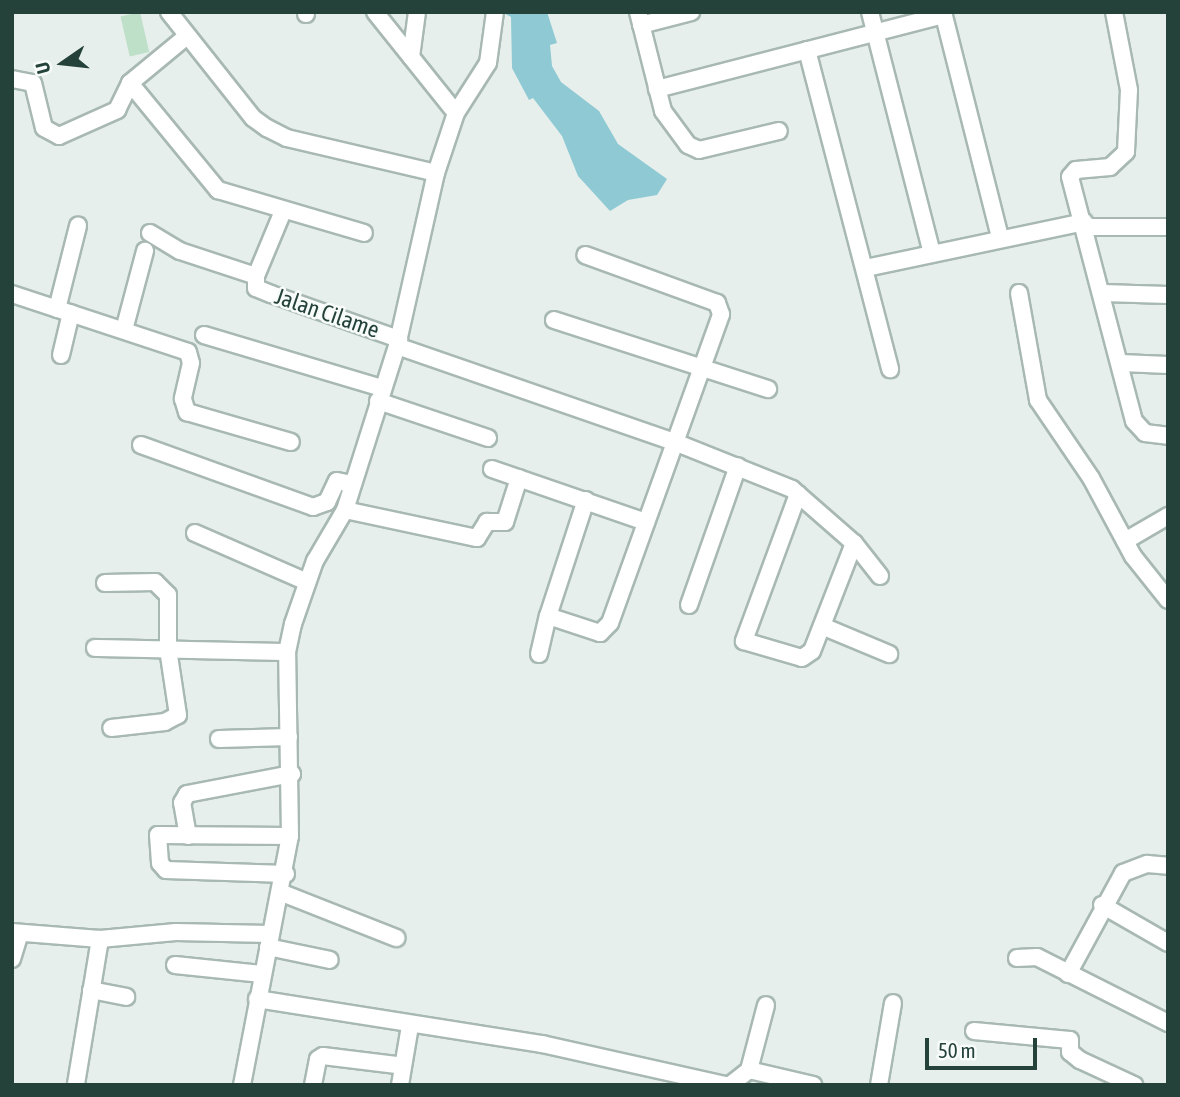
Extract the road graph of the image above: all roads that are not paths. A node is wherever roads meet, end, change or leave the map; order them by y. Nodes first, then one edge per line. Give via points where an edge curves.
1 (169, 12) edge
2 (375, 12) edge
3 (418, 12) edge
4 (495, 12) edge
5 (691, 12) edge
6 (870, 12) edge
7 (1114, 12) edge
8 (943, 14) edge
9 (639, 19) edge
10 (876, 33) junction
11 (187, 36) junction
12 (807, 50) junction
13 (411, 57) junction
14 (12, 79) edge
15 (130, 83) junction
16 (657, 89) junction
17 (456, 113) junction
18 (779, 131) dead end
19 (436, 173) junction
20 (283, 211) junction
21 (1085, 224) junction
22 (78, 226) dead end
23 (1168, 228) edge
24 (150, 233) dead end
25 (364, 233) dead end
26 (1000, 237) junction
27 (145, 251) dead end
28 (932, 253) junction
29 (585, 255) dead end
30 (866, 268) junction
31 (256, 276) junction
32 (1019, 293) dead end
33 (1103, 293) junction
34 (12, 294) edge
35 (1168, 295) edge
36 (64, 311) junction
37 (554, 320) dead end
38 (124, 330) junction
39 (204, 335) dead end
40 (398, 342) junction
41 (61, 355) dead end
42 (1121, 363) junction
43 (1168, 366) edge
44 (702, 369) junction
45 (890, 369) dead end
46 (768, 388) dead end
47 (380, 395) junction
48 (1168, 436) edge
49 (488, 438) dead end
50 (291, 442) dead end
51 (677, 443) junction
52 (141, 445) dead end
53 (738, 466) junction
54 (492, 469) dead end
55 (519, 478) junction
56 (353, 484) junction
57 (798, 494) junction
58 (586, 500) junction
59 (345, 510) junction
60 (1168, 516) edge
61 (646, 522) junction
62 (195, 533) dead end
63 (1125, 541) junction
64 (854, 543) junction
65 (880, 576) dead end
66 (307, 582) junction
67 (105, 583) dead end
68 (1168, 600) edge
69 (689, 605) dead end
70 (548, 616) junction
71 (822, 626) junction
72 (95, 648) dead end
73 (168, 649) junction
74 (287, 652) junction
75 (539, 654) dead end
76 (889, 654) dead end
77 (111, 728) dead end
78 (289, 737) junction
79 (219, 739) dead end
80 (292, 774) junction
81 (188, 836) junction
82 (290, 836) junction
83 (1168, 866) edge
84 (286, 874) junction
85 (282, 892) junction
86 (1102, 905) junction
87 (16, 933) edge
88 (396, 938) dead end
89 (100, 939) junction
90 (269, 941) junction
91 (1168, 943) edge
92 (12, 958) edge
93 (1017, 958) dead end
94 (330, 960) dead end
95 (176, 965) dead end
96 (262, 974) junction
97 (1068, 974) junction
98 (91, 990) junction
99 (125, 997) dead end
100 (257, 999) junction
101 (893, 1003) dead end
102 (766, 1005) dead end
103 (1168, 1023) edge
104 (410, 1026) junction
105 (974, 1031) dead end
106 (396, 1065) dead end
107 (749, 1070) junction
108 (76, 1085) edge
109 (242, 1085) edge
110 (313, 1085) edge
111 (400, 1085) edge
112 (728, 1085) edge
113 (813, 1085) edge
114 (879, 1085) edge
115 (1134, 1085) edge

1 - 11 street
2 - 13 street
3 - 13 street
4 - 17 street via 488,63
5 - 9 street
6 - 10 street
7 - 21 street via 1129,90 1126,152 1110,167 1071,173
8 - 10 street
8 - 26 street
9 - 16 street
10 - 12 street
10 - 28 street
11 - 15 street
11 - 19 street via 253,118 267,128 287,138
12 - 16 street
12 - 30 street
13 - 17 street
14 - 15 street via 33,83 44,128 57,137 117,110
15 - 20 street via 218,190
16 - 18 street via 666,117 695,150
17 - 19 street
19 - 40 street
20 - 25 street
20 - 31 street
21 - 23 street
21 - 26 street
21 - 33 street
22 - 36 street
24 - 31 street, Jalan Cilame via 180,251
26 - 28 street
27 - 38 street
28 - 30 street
29 - 44 street via 717,303 720,318
30 - 45 street
31 - 40 street, Jalan Cilame via 256,288
32 - 63 street via 1038,400 1091,478
33 - 35 street
33 - 42 street
34 - 36 street
36 - 38 street
36 - 41 street
37 - 44 street
38 - 50 street via 190,355 183,399 187,412
39 - 47 street
40 - 47 street
40 - 51 street
42 - 43 street
42 - 48 street via 1139,429
44 - 46 street
44 - 51 street
47 - 49 street
47 - 56 street
51 - 53 street
51 - 61 street
52 - 56 street via 316,508 327,502 337,481
53 - 57 street
53 - 69 street
54 - 55 street
55 - 58 street
55 - 59 street via 505,522 487,522 477,538
56 - 59 street
57 - 64 street
57 - 71 street via 744,641 802,658 812,650
58 - 61 street
58 - 70 street
59 - 66 street
60 - 63 street
61 - 70 street via 607,630 587,630
62 - 66 street
63 - 68 street
64 - 65 street
64 - 71 street
66 - 74 street
67 - 73 street via 161,586 168,595
70 - 75 street
71 - 76 street
72 - 73 street
73 - 74 street
73 - 77 street via 178,715 165,722
74 - 78 street
78 - 79 street
78 - 80 street
80 - 81 street via 185,795 182,803
80 - 82 street
81 - 82 street
81 - 84 street via 159,835 162,868
82 - 84 street
83 - 86 street via 1147,864 1130,869
84 - 85 street
85 - 88 street
85 - 90 street
86 - 91 street
86 - 97 street
87 - 89 street
87 - 92 street
89 - 90 street via 176,932
89 - 98 street
90 - 94 street
90 - 96 street
93 - 97 street via 1037,957
95 - 96 street
96 - 100 street
97 - 103 street
98 - 99 street
98 - 108 street
100 - 104 street
100 - 109 street
101 - 114 street
102 - 107 street
104 - 111 street
104 - 112 street via 542,1044
105 - 115 street via 1070,1040 1070,1052 1080,1060
106 - 110 street via 323,1056 318,1059
107 - 112 street
107 - 113 street

